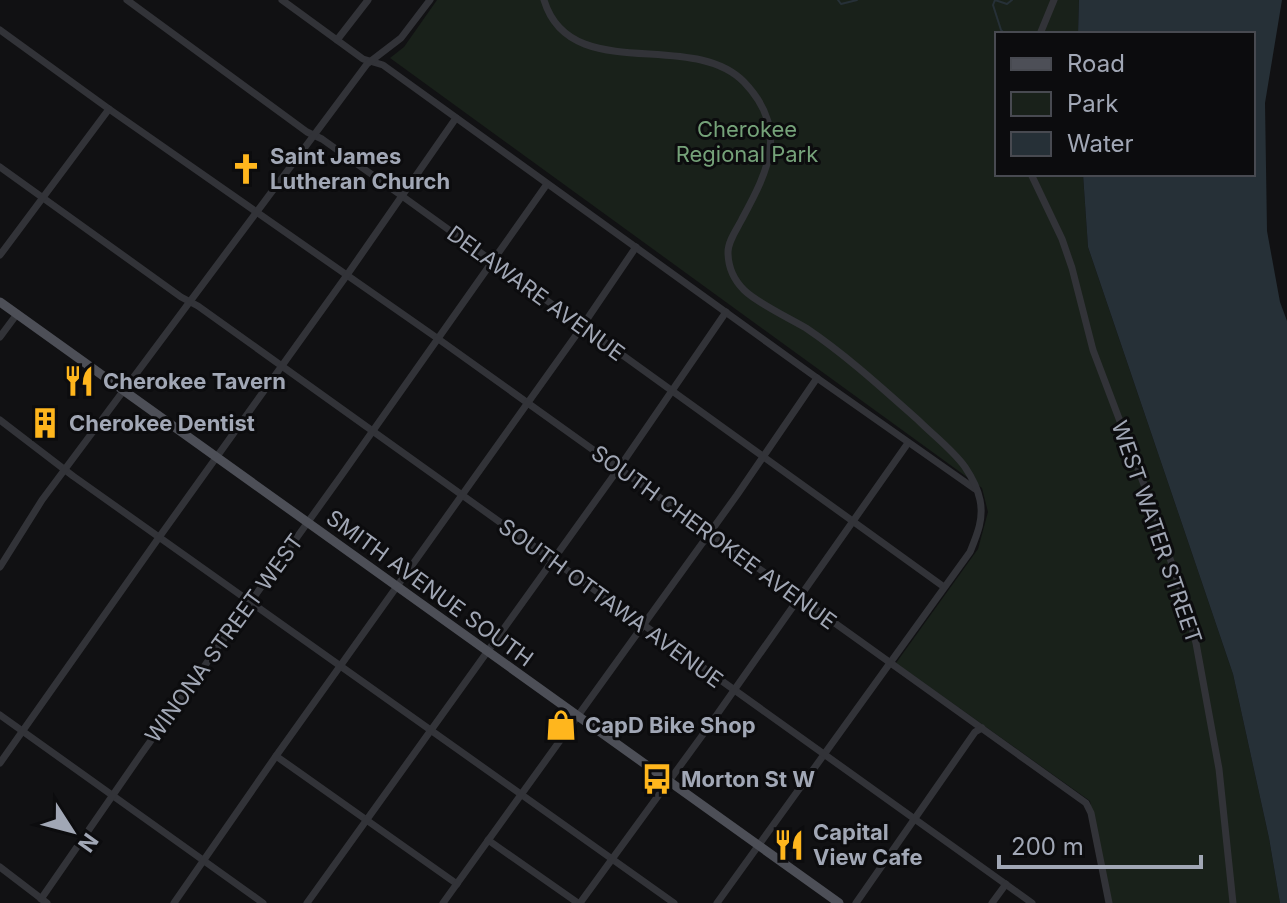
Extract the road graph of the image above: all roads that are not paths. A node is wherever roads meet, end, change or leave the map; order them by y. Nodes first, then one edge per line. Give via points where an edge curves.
1 (127, 0) edge
2 (282, 0) edge
3 (368, 0) edge
4 (430, 0) edge
5 (544, 0) edge
6 (1054, 0) edge
7 (0, 30) edge
8 (1041, 32) edge
9 (337, 40) junction
10 (370, 61) junction
11 (109, 109) junction
12 (456, 118) junction
13 (314, 136) junction
14 (0, 167) edge
15 (1032, 176) edge
16 (547, 184) junction
17 (402, 196) junction
18 (42, 198) junction
19 (257, 213) junction
20 (636, 247) junction
21 (0, 255) edge
22 (492, 261) junction
23 (347, 275) junction
24 (0, 302) edge
25 (190, 302) junction
26 (726, 312) junction
27 (17, 314) junction
28 (583, 326) junction
29 (0, 337) edge
30 (437, 338) junction
31 (281, 367) junction
32 (817, 378) junction
33 (124, 391) junction
34 (673, 391) junction
35 (527, 404) junction
36 (0, 420) edge
37 (371, 431) junction
38 (908, 443) junction
39 (764, 456) junction
40 (216, 458) junction
41 (619, 468) junction
42 (65, 469) junction
43 (976, 489) junction
44 (462, 496) junction
45 (854, 522) junction
46 (306, 523) junction
47 (708, 534) junction
48 (160, 536) junction
49 (552, 560) junction
50 (0, 567) edge
51 (397, 587) junction
52 (944, 587) junction
53 (800, 598) junction
54 (250, 601) junction
55 (643, 625) junction
56 (488, 652) junction
57 (890, 663) junction
58 (341, 665) junction
59 (733, 690) junction
60 (0, 715) edge
61 (578, 716) junction
62 (982, 728) junction
63 (22, 730) junction
64 (431, 730) junction
65 (824, 755) junction
66 (276, 756) junction
67 (0, 763) edge
68 (669, 781) junction
69 (520, 794) junction
70 (114, 795) junction
71 (915, 819) junction
72 (366, 820) junction
73 (488, 840) junction
74 (758, 845) junction
75 (612, 859) junction
76 (204, 860) junction
77 (0, 867) edge
78 (457, 884) junction
79 (1006, 884) junction
80 (44, 901) edge
81 (174, 903) edge
82 (263, 903) edge
83 (307, 903) edge
84 (443, 903) edge
85 (579, 903) edge
86 (674, 903) edge
87 (717, 903) edge
88 (839, 903) edge
89 (856, 903) edge
90 (992, 903) edge
91 (1032, 903) edge
92 (1109, 903) edge
93 (1233, 903) edge

1 - 13 street, DELAWARE AVENUE
2 - 9 street
3 - 9 street
4 - 10 street via 401,38
5 - 43 street via 560,31 578,43 705,61 739,77 750,89 767,117 771,153 728,250 733,276 745,291 807,329 884,389 965,467
6 - 8 street
7 - 11 street, SOUTH CHEROKEE AVENUE
9 - 10 street
10 - 12 street
10 - 13 street
11 - 18 street
11 - 19 street, SOUTH CHEROKEE AVENUE
12 - 16 street
12 - 17 street
13 - 17 street, DELAWARE AVENUE
13 - 19 street
14 - 18 street, SOUTH OTTAWA AVENUE
15 - 93 street, WEST WATER STREET via 1062,239 1093,350 1187,609 1219,769
16 - 20 street
16 - 22 street, WINONA STREET WEST
17 - 22 street, DELAWARE AVENUE
17 - 23 street
18 - 21 street
18 - 25 street, SOUTH OTTAWA AVENUE
19 - 23 street, SOUTH CHEROKEE AVENUE
19 - 25 street
20 - 26 street
20 - 28 street
22 - 28 street, DELAWARE AVENUE
22 - 30 street, WINONA STREET WEST
23 - 30 street, SOUTH CHEROKEE AVENUE
23 - 31 street
24 - 27 main road, SMITH AVENUE SOUTH
25 - 31 street, SOUTH OTTAWA AVENUE
25 - 33 street
26 - 32 street
26 - 34 street
27 - 29 street
27 - 33 main road, SMITH AVENUE SOUTH
28 - 34 street, DELAWARE AVENUE
28 - 35 street
30 - 35 street, SOUTH CHEROKEE AVENUE
30 - 37 street, WINONA STREET WEST
31 - 37 street, SOUTH OTTAWA AVENUE
31 - 40 street
32 - 38 street
32 - 39 street
33 - 40 main road, SMITH AVENUE SOUTH
33 - 42 street
34 - 39 street, DELAWARE AVENUE
34 - 41 street
35 - 41 street, SOUTH CHEROKEE AVENUE
35 - 44 street
36 - 42 street
37 - 44 street, SOUTH OTTAWA AVENUE
37 - 46 street, WINONA STREET WEST
38 - 43 street
38 - 45 street
39 - 45 street, DELAWARE AVENUE
39 - 47 street
40 - 46 main road, SMITH AVENUE SOUTH
40 - 48 street
41 - 47 street, SOUTH CHEROKEE AVENUE
41 - 49 street
42 - 48 street
42 - 50 street
43 - 52 street via 978,532
44 - 49 street, SOUTH OTTAWA AVENUE
44 - 51 street
45 - 52 street, DELAWARE AVENUE
45 - 53 street
46 - 51 main road, SMITH AVENUE SOUTH
46 - 54 street, WINONA STREET WEST
47 - 53 street, SOUTH CHEROKEE AVENUE
47 - 55 street
48 - 54 street
48 - 63 street
49 - 55 street, SOUTH OTTAWA AVENUE
49 - 56 street
51 - 56 main road, SMITH AVENUE SOUTH
51 - 58 street
52 - 57 street
53 - 57 street, SOUTH CHEROKEE AVENUE
53 - 59 street
54 - 58 street
54 - 70 street, WINONA STREET WEST
55 - 59 street, SOUTH OTTAWA AVENUE
55 - 61 street
56 - 61 main road, SMITH AVENUE SOUTH
56 - 64 street
57 - 62 street, SOUTH CHEROKEE AVENUE
57 - 65 street
58 - 64 street
58 - 66 street
59 - 65 street, SOUTH OTTAWA AVENUE
59 - 68 street
60 - 63 street
61 - 68 main road, SMITH AVENUE SOUTH
61 - 69 street
62 - 71 street
62 - 92 street, SOUTH CHEROKEE AVENUE via 1086,803
63 - 67 street
63 - 70 street
64 - 69 street
64 - 72 street
65 - 71 street, SOUTH OTTAWA AVENUE
65 - 74 street
66 - 72 street
66 - 76 street
68 - 74 main road, SMITH AVENUE SOUTH
68 - 75 street
69 - 73 street
69 - 75 street
70 - 76 street
70 - 80 street, WINONA STREET WEST
71 - 79 street, SOUTH OTTAWA AVENUE
71 - 89 street
72 - 78 street
72 - 83 street
73 - 78 street
73 - 85 street
74 - 87 street
74 - 88 main road, SMITH AVENUE SOUTH
75 - 85 street
75 - 86 street
76 - 81 street
76 - 82 street
77 - 80 street
78 - 84 street
79 - 90 street
79 - 91 street, SOUTH OTTAWA AVENUE

